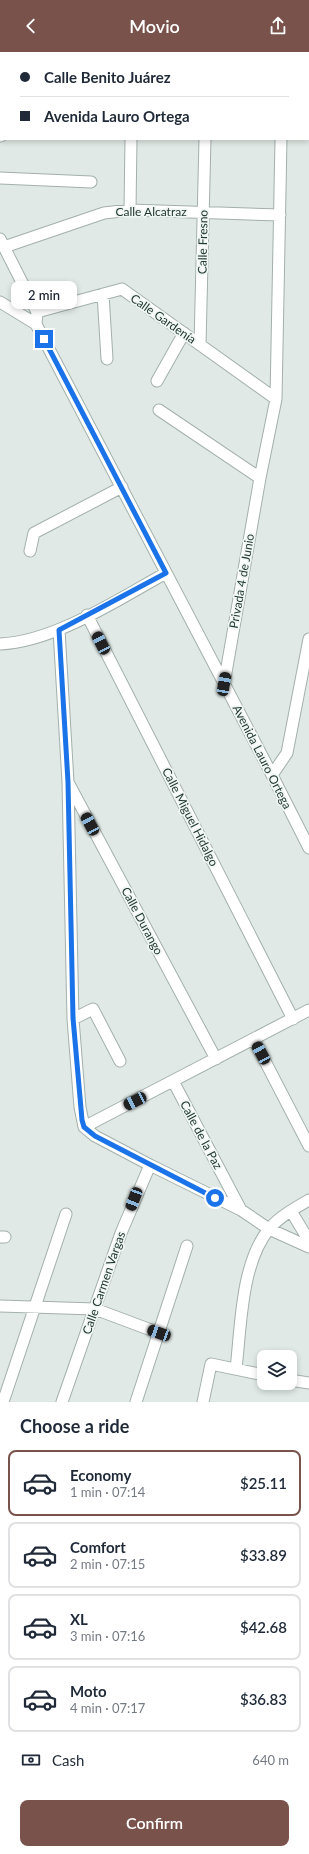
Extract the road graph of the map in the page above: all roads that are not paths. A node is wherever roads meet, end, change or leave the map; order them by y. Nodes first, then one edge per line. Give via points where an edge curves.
1 (0, 99) edge
2 (0, 105) edge
3 (132, 140) edge
4 (205, 140) edge
5 (281, 140) edge
6 (0, 178) edge
7 (91, 182) dead end
8 (130, 210) junction
9 (204, 212) junction
10 (280, 216) junction
11 (2, 243) edge
12 (103, 294) junction
13 (0, 302) edge
14 (37, 312) junction
15 (36, 324) junction
16 (184, 333) junction
17 (200, 345) junction
18 (107, 359) dead end
19 (156, 381) dead end
20 (276, 399) junction
21 (159, 410) dead end
22 (260, 478) junction
23 (122, 487) junction
24 (30, 551) dead end
25 (166, 573) junction
26 (87, 615) junction
27 (59, 630) junction
28 (309, 639) edge
29 (0, 644) edge
30 (224, 684) junction
31 (272, 775) junction
32 (68, 782) junction
33 (309, 848) edge
34 (309, 1010) edge
35 (73, 1018) junction
36 (293, 1019) junction
37 (254, 1040) junction
38 (216, 1059) junction
39 (120, 1061) dead end
40 (173, 1081) junction
41 (84, 1127) junction
42 (309, 1146) edge
43 (150, 1165) junction
44 (309, 1200) edge
45 (241, 1210) junction
46 (291, 1211) junction
47 (66, 1214) dead end
48 (269, 1229) junction
49 (309, 1241) edge
50 (187, 1246) dead end
51 (309, 1247) edge
52 (0, 1306) edge
53 (35, 1307) junction
54 (95, 1309) junction
55 (159, 1333) junction
56 (236, 1369) junction
57 (257, 1373) edge
58 (297, 1381) edge
59 (307, 1383) edge
60 (3, 1402) edge
61 (62, 1402) edge
62 (136, 1402) edge
63 (203, 1402) edge

1 - 2 street
3 - 8 street
4 - 9 street, Calle Fresno
5 - 10 street, Privada 4 de Junio
6 - 7 street
8 - 9 street, Calle Alcatraz
8 - 11 street, Calle Alcatraz via 104,213
9 - 10 street, Calle Alcatraz
9 - 17 street, Calle Fresno
10 - 20 street, Privada 4 de Junio
11 - 14 street
12 - 14 street, Calle Gardenía
12 - 16 street, Calle Gardenía via 122,289
12 - 18 street
13 - 15 street
14 - 15 street
15 - 23 street, Avenida Lauro Ortega
16 - 17 street, Calle Gardenía
16 - 19 street
17 - 20 street, Calle Gardenía
20 - 22 street, Privada 4 de Junio
21 - 22 street
22 - 30 street, Privada 4 de Junio
23 - 24 street via 34,533
23 - 25 street, Avenida Lauro Ortega
25 - 26 street
25 - 30 street, Avenida Lauro Ortega
26 - 27 street
26 - 36 street, Calle Miguel Hidalgo
27 - 29 street via 19,642
27 - 32 street
28 - 31 street via 287,753
30 - 31 street, Avenida Lauro Ortega
31 - 33 street, Avenida Lauro Ortega
32 - 35 street
32 - 38 street, Calle Durango
34 - 36 street
35 - 39 street via 93,1009
35 - 41 street
36 - 37 street
37 - 38 street
37 - 42 street
38 - 40 street
40 - 41 street
40 - 45 street, Calle de la Paz
41 - 43 street via 95,1136
43 - 45 street
43 - 54 street, Calle Carmen Vargas via 121,1233
44 - 46 street
45 - 48 street
46 - 48 street
46 - 49 street
47 - 53 street
48 - 51 street
48 - 56 street via 250,1265 246,1279
50 - 55 street
52 - 53 street
53 - 54 street
53 - 60 street
54 - 55 street
54 - 61 street, Calle Carmen Vargas
55 - 62 street
56 - 57 street
56 - 63 street via 211,1364
58 - 59 street

